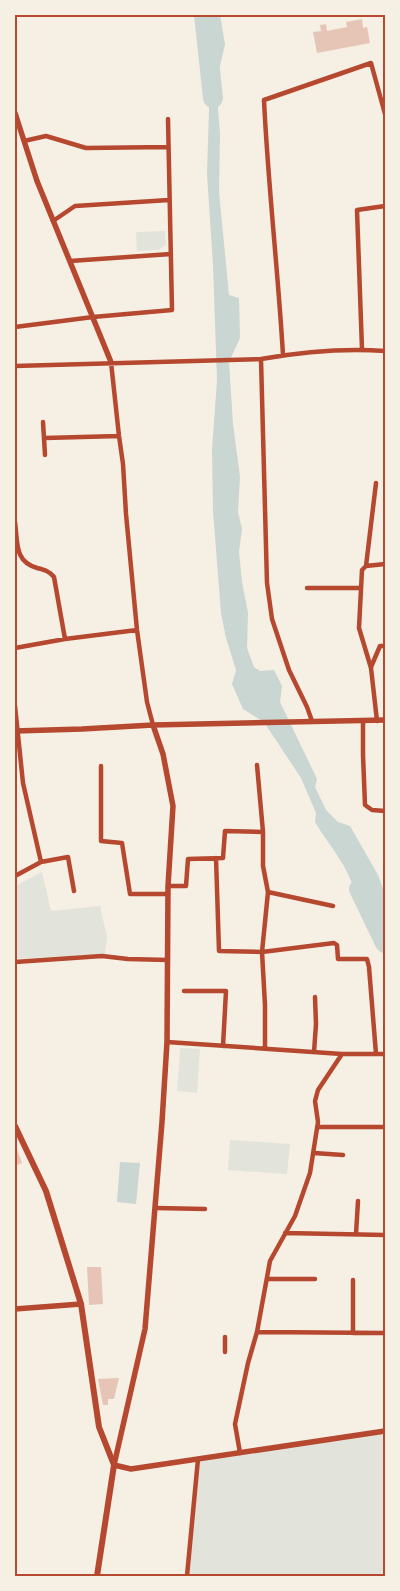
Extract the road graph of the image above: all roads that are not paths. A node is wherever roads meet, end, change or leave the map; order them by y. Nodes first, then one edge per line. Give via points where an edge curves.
1 (15, 113) edge
2 (385, 114) edge
3 (168, 120) dead end
4 (24, 141) junction
5 (168, 147) junction
6 (170, 200) junction
7 (385, 206) edge
8 (53, 221) junction
9 (170, 254) junction
10 (70, 261) junction
11 (92, 317) junction
12 (15, 327) edge
13 (362, 350) junction
14 (385, 351) edge
15 (283, 355) junction
16 (261, 359) junction
17 (111, 362) junction
18 (15, 366) edge
19 (43, 422) dead end
20 (118, 436) junction
21 (45, 438) junction
22 (46, 455) dead end
23 (376, 482) dead end
24 (15, 522) edge
25 (385, 564) edge
26 (366, 566) junction
27 (307, 588) dead end
28 (360, 588) junction
29 (136, 630) junction
30 (65, 639) junction
31 (385, 646) edge
32 (15, 648) edge
33 (371, 668) junction
34 (15, 706) edge
35 (385, 720) edge
36 (363, 721) junction
37 (377, 721) junction
38 (312, 722) junction
39 (153, 725) junction
40 (16, 731) edge
41 (257, 765) dead end
42 (101, 766) dead end
43 (385, 811) edge
44 (263, 832) junction
45 (216, 858) junction
46 (41, 862) junction
47 (15, 876) edge
48 (168, 886) junction
49 (74, 891) dead end
50 (268, 892) junction
51 (168, 894) junction
52 (333, 906) dead end
53 (262, 952) junction
54 (168, 960) junction
55 (15, 962) edge
56 (184, 991) dead end
57 (315, 997) dead end
58 (167, 1042) junction
59 (223, 1046) junction
60 (265, 1048) junction
61 (314, 1052) junction
62 (342, 1054) junction
63 (376, 1054) junction
64 (385, 1054) edge
65 (15, 1126) edge
66 (317, 1127) junction
67 (385, 1127) edge
68 (314, 1153) junction
69 (343, 1155) dead end
70 (358, 1201) dead end
71 (156, 1208) junction
72 (205, 1209) dead end
73 (285, 1232) junction
74 (356, 1234) junction
75 (385, 1235) edge
76 (267, 1279) junction
77 (315, 1279) dead end
78 (354, 1280) dead end
79 (81, 1304) junction
80 (15, 1309) edge
81 (257, 1332) junction
82 (352, 1333) junction
83 (385, 1333) edge
84 (225, 1336) dead end
85 (225, 1352) dead end
86 (385, 1431) edge
87 (240, 1453) junction
88 (198, 1459) junction
89 (114, 1465) junction
90 (97, 1576) edge
91 (186, 1576) edge

1 - 4 street
2 - 15 street via 371,63 264,100
3 - 5 street
4 - 5 street via 46,136 86,148
4 - 8 street
5 - 6 street
6 - 8 street via 74,206
6 - 9 street
7 - 13 street via 356,210
8 - 10 street
9 - 10 street
9 - 11 street via 172,310
10 - 11 street
11 - 12 street
11 - 17 street
13 - 14 street
13 - 15 street
15 - 16 street
16 - 17 street
16 - 38 street via 267,583 272,618 289,670
17 - 18 street
17 - 20 street
19 - 21 street
20 - 21 street
20 - 29 street
21 - 22 street
23 - 26 street
24 - 30 street via 20,557 27,565 49,571 54,577
25 - 26 street
26 - 28 street via 362,570
27 - 28 street
28 - 33 street via 360,628
29 - 30 street
29 - 39 street
30 - 32 street
31 - 33 street via 380,646
33 - 37 street
34 - 40 street
35 - 37 street
36 - 37 street
36 - 38 street
36 - 43 street via 365,805 372,810
38 - 39 street
39 - 40 street
39 - 48 street via 163,754 173,806
40 - 46 street via 23,783
41 - 44 street
42 - 51 street via 101,841 122,843 130,894
44 - 45 street via 225,831 223,858
44 - 50 street via 263,866
45 - 48 street via 188,858 186,886
45 - 53 street via 219,951
46 - 47 street
46 - 49 street via 68,857
48 - 51 street
50 - 52 street
50 - 53 street
51 - 54 street
53 - 60 street
53 - 63 street via 334,943 338,959 367,960
54 - 55 street via 102,956
54 - 58 street
56 - 59 street via 226,991
57 - 61 street
58 - 59 street
58 - 71 street
59 - 60 street
60 - 61 street
61 - 62 street
62 - 63 street
62 - 66 street via 318,1090 315,1101
63 - 64 street
65 - 79 main road via 46,1191
66 - 67 street
66 - 68 street
68 - 69 street
68 - 73 street via 295,1216
70 - 74 street
71 - 72 street
71 - 89 street via 145,1329
73 - 74 street
73 - 76 street via 270,1261
74 - 75 street
76 - 77 street
76 - 81 street
78 - 82 street
79 - 80 street
79 - 89 main road via 99,1428
81 - 82 street
81 - 87 street via 235,1424
82 - 83 street
84 - 85 street
86 - 87 street
87 - 88 street
88 - 89 street via 131,1469
88 - 91 street
89 - 90 main road

